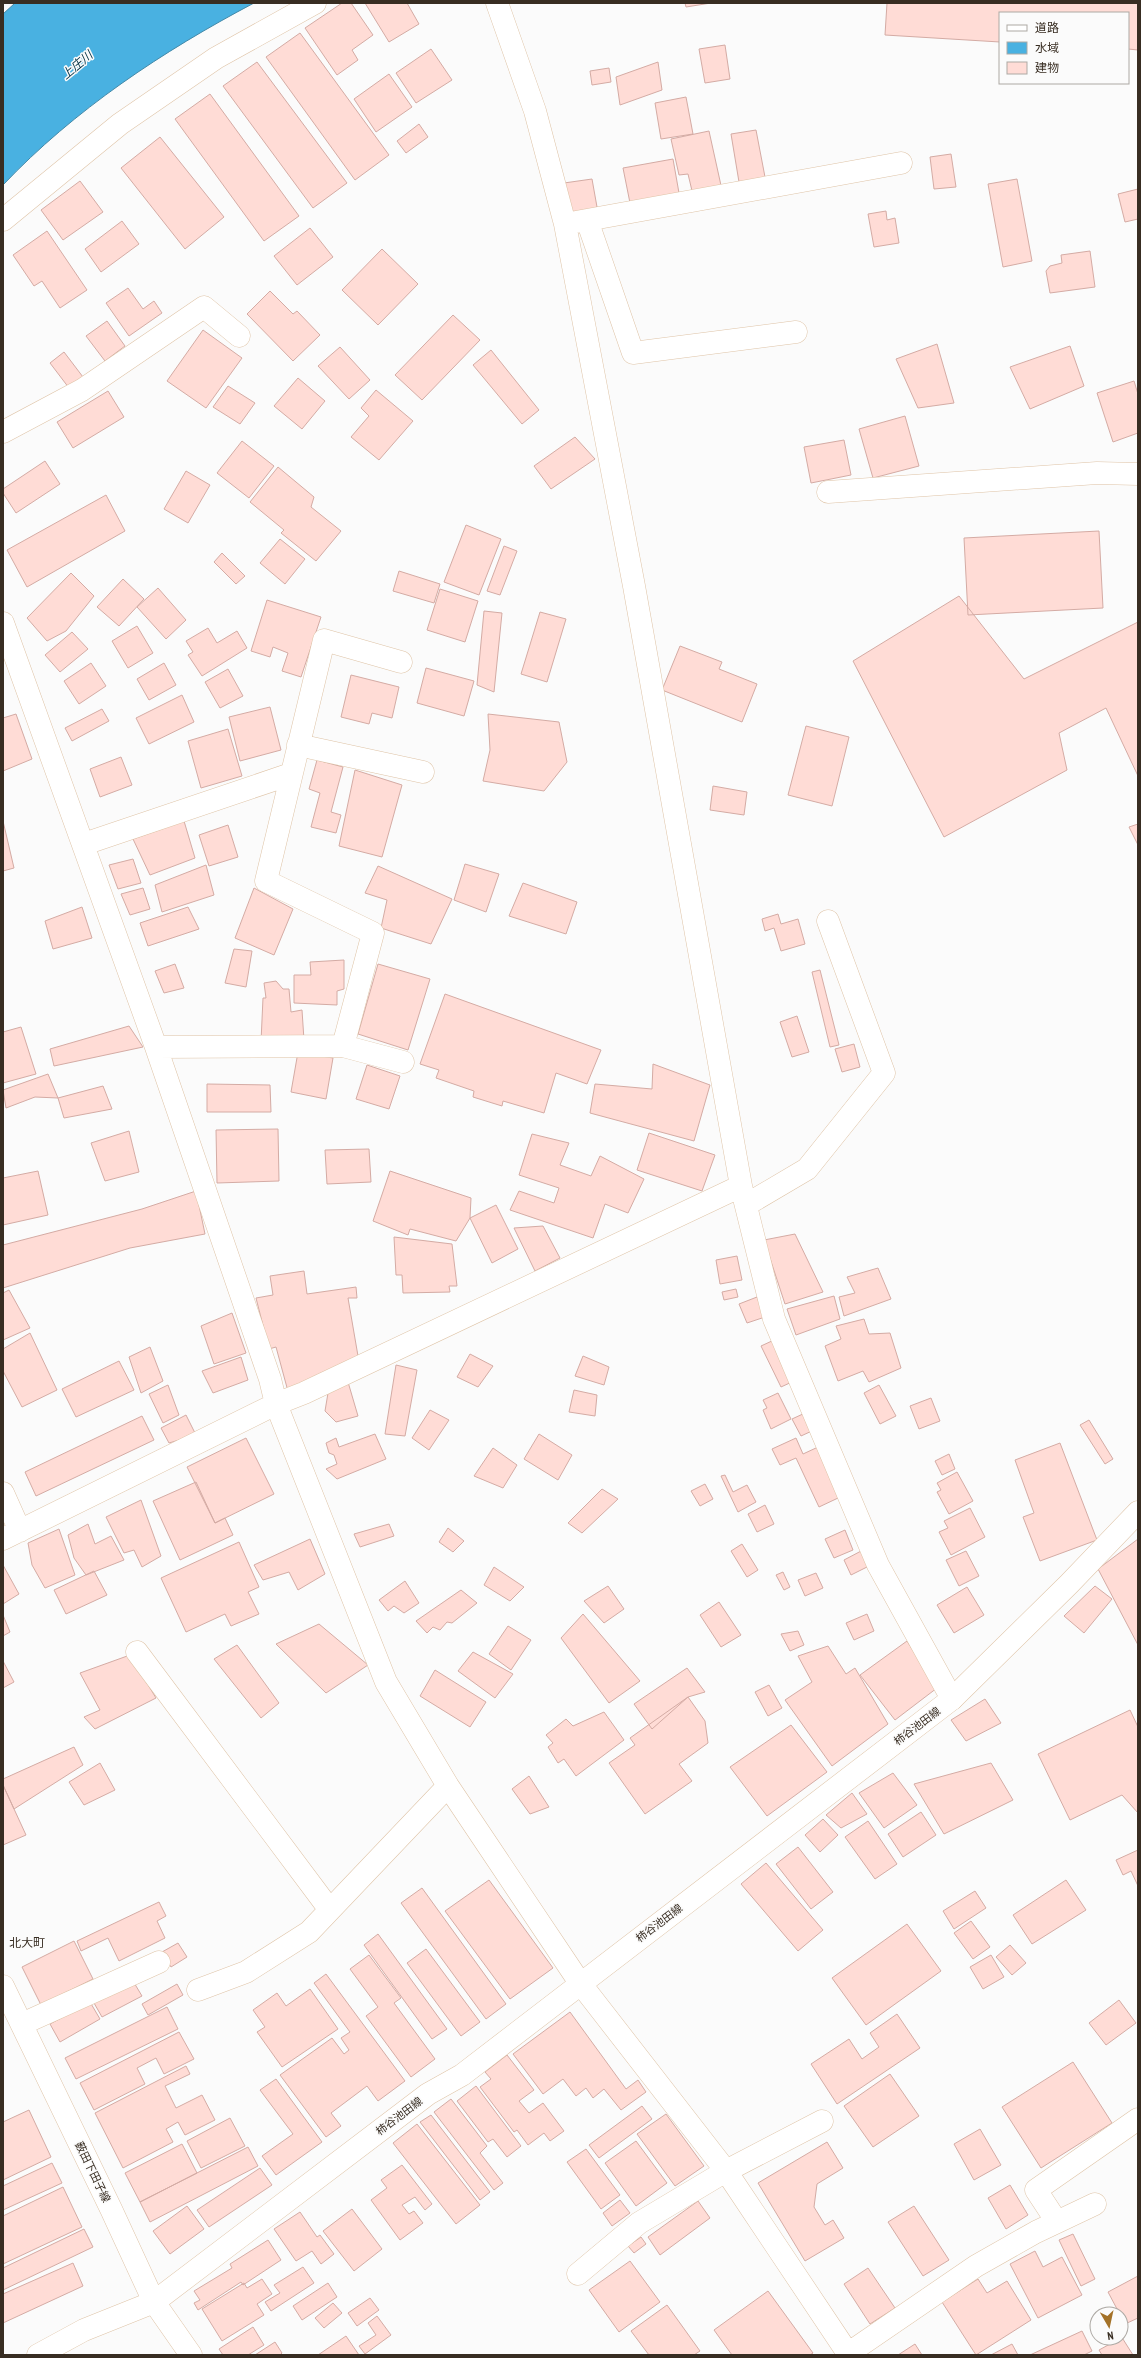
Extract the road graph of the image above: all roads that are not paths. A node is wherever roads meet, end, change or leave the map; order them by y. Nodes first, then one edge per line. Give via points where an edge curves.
1 (315, 3) edge
2 (497, 3) edge
3 (901, 163) dead end
4 (3, 220) edge
5 (587, 220) junction
6 (565, 224) junction
7 (796, 332) dead end
8 (240, 336) dead end
9 (3, 432) edge
10 (1138, 474) edge
11 (828, 492) dead end
12 (3, 623) edge
13 (401, 662) dead end
14 (298, 745) junction
15 (423, 772) dead end
16 (292, 774) junction
17 (84, 844) junction
18 (828, 921) dead end
19 (343, 1046) junction
20 (156, 1047) junction
21 (403, 1062) dead end
22 (743, 1195) junction
23 (276, 1404) junction
24 (3, 1493) edge
25 (1138, 1512) edge
26 (11, 1535) edge
27 (137, 1652) dead end
28 (952, 1699) junction
29 (448, 1786) junction
30 (330, 1910) junction
31 (159, 1962) dead end
32 (580, 1983) junction
33 (3, 1986) edge
34 (198, 1990) dead end
35 (22, 2024) junction
36 (1138, 2119) edge
37 (822, 2121) dead end
38 (726, 2171) junction
39 (1095, 2204) dead end
40 (1057, 2222) junction
41 (578, 2274) dead end
42 (154, 2302) junction
43 (848, 2354) edge
44 (38, 2355) edge
45 (191, 2355) edge

1 - 4 street via 216,58 120,124
2 - 6 street via 535,111
3 - 5 street
5 - 6 street
5 - 7 street via 633,354
6 - 22 street via 634,586
8 - 9 street via 204,307 82,390
10 - 11 street via 1097,473
12 - 17 street
13 - 14 street via 324,640
14 - 15 street
14 - 16 street
16 - 17 street
16 - 19 street via 266,880 373,932
17 - 20 street
18 - 22 street via 884,1073 807,1170
19 - 20 street
19 - 21 street
20 - 23 street via 270,1379
22 - 23 street
22 - 28 street via 777,1326 878,1566
23 - 26 street
23 - 29 street via 386,1682
24 - 26 street
25 - 28 street, 柿谷池田線
27 - 30 street
28 - 32 street, 柿谷池田線
29 - 30 street
29 - 32 street
30 - 34 street via 309,1932 246,1972
31 - 35 street
32 - 38 street
32 - 42 street, 柿谷池田線 via 462,2075 428,2094
33 - 35 street, 薮田下田子線
35 - 42 street, 薮田下田子線
36 - 40 street via 1036,2190
37 - 38 street
38 - 41 street via 640,2223
38 - 43 street
39 - 40 street
40 - 43 street via 976,2266
42 - 44 street, 柿谷池田線 via 84,2330
42 - 45 street, 薮田下田子線

